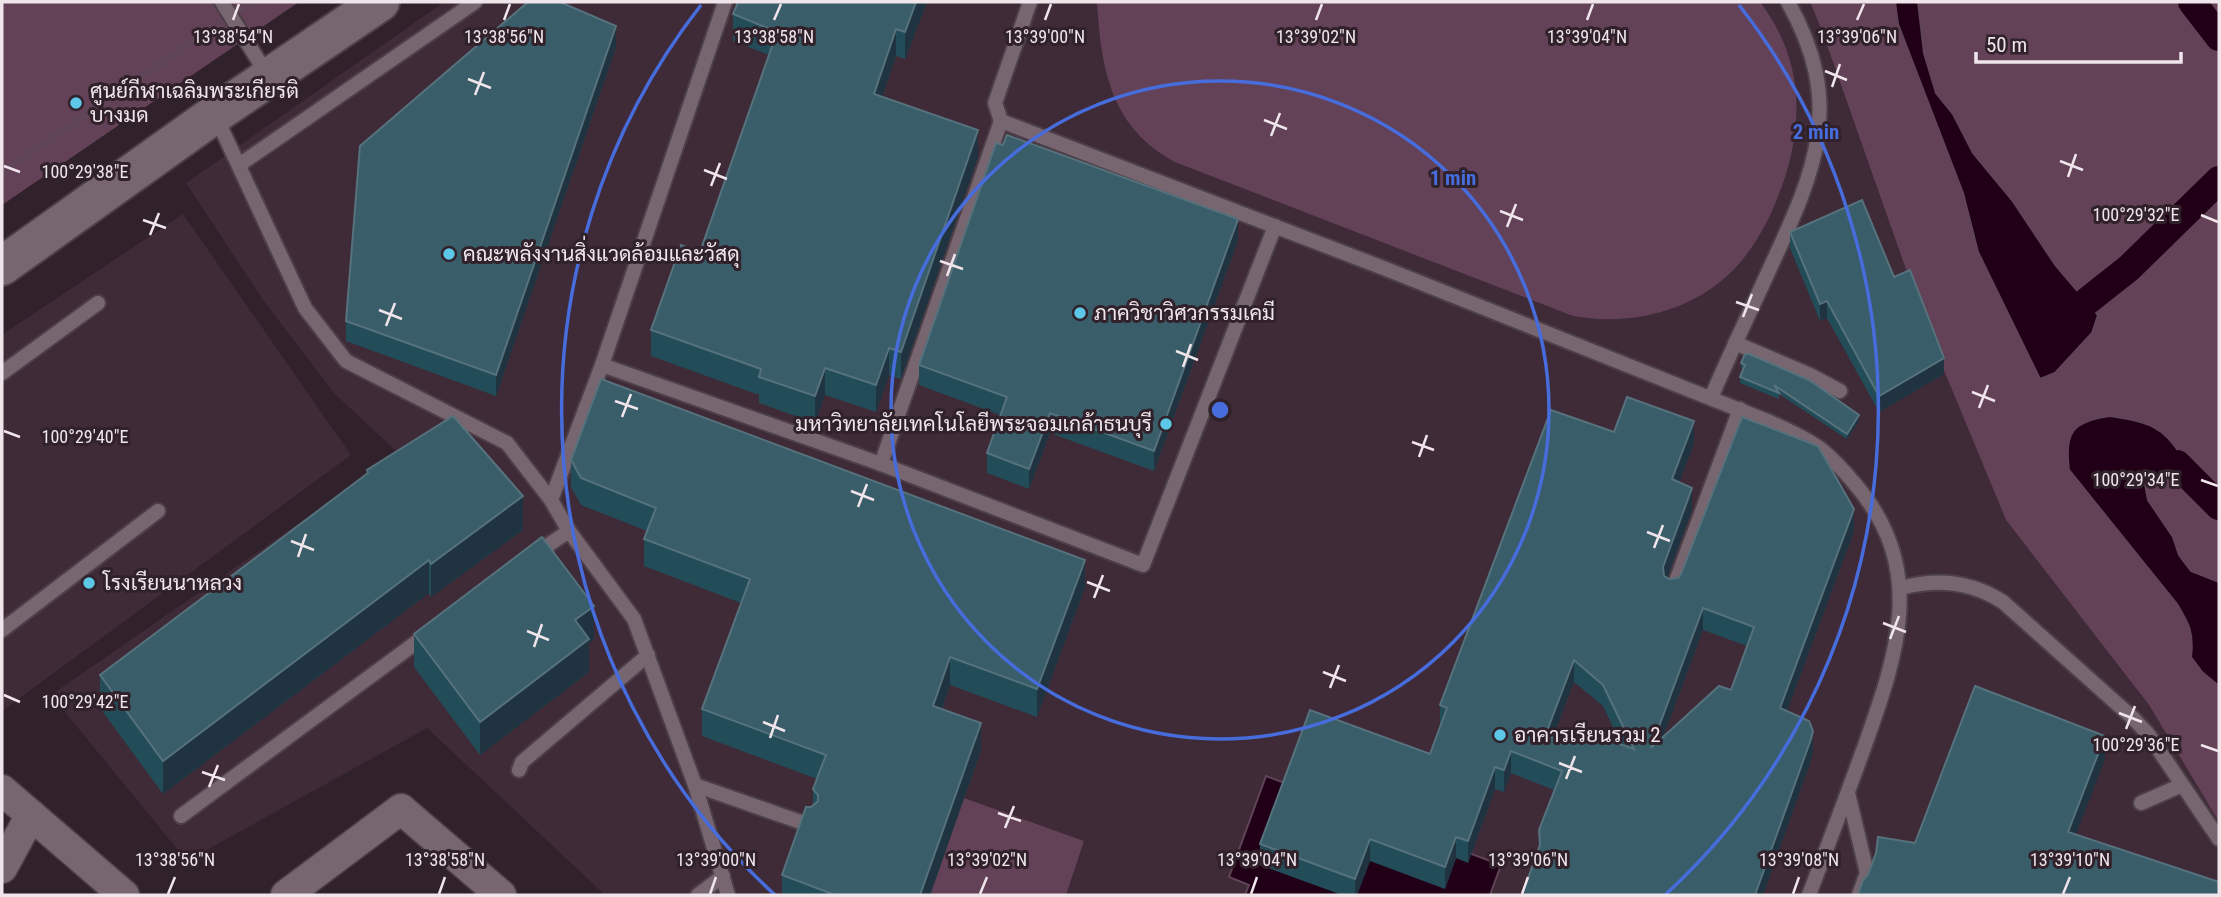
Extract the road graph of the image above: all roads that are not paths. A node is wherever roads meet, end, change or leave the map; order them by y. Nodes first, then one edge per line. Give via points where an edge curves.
1 (222, 2) edge
2 (380, 2) edge
3 (475, 2) edge
4 (724, 2) edge
5 (1030, 2) edge
6 (1788, 2) edge
7 (269, 77) junction
8 (215, 114) junction
9 (1000, 121) junction
10 (239, 165) junction
11 (1275, 226) junction
12 (2, 266) edge
13 (98, 303) dead end
14 (1735, 343) junction
15 (602, 365) junction
16 (2, 373) edge
17 (1840, 391) dead end
18 (1711, 398) junction
19 (1740, 409) junction
20 (881, 464) junction
21 (551, 500) junction
22 (158, 511) dead end
23 (569, 531) junction
24 (525, 562) edge
25 (1901, 587) junction
26 (1672, 592) edge
27 (435, 628) edge
28 (2, 630) edge
29 (648, 655) junction
30 (519, 770) dead end
31 (695, 785) junction
32 (2182, 785) junction
33 (2, 790) edge
34 (1848, 793) junction
35 (2141, 803) dead end
36 (31, 816) junction
37 (181, 816) dead end
38 (809, 825) edge
39 (2219, 839) edge
40 (2, 868) edge
41 (723, 876) junction
42 (113, 891) edge
43 (286, 895) edge
44 (501, 895) edge
45 (698, 895) edge
46 (728, 895) edge
47 (1809, 895) edge
48 (1859, 895) edge

1 - 7 lane
2 - 7 main road
3 - 10 lane
4 - 15 lane
5 - 9 lane via 995,103
6 - 14 lane via 1806,35 1816,74 1820,119 1814,161
7 - 8 main road
8 - 10 lane
8 - 12 main road
9 - 11 lane
9 - 20 lane
10 - 21 lane via 306,308 346,361 507,443
11 - 18 lane
11 - 20 lane via 1143,565
13 - 16 lane
14 - 17 lane
14 - 18 lane
15 - 20 lane
15 - 21 lane
18 - 19 lane
19 - 25 lane via 1821,449 1839,466 1878,514 1897,561
19 - 26 lane
21 - 23 lane
22 - 28 lane
23 - 24 lane
23 - 29 lane via 634,619
25 - 32 lane via 1948,582 1987,591 2003,601 2133,718
25 - 34 lane via 1900,628 1886,687
27 - 37 lane
29 - 30 lane via 522,762
29 - 31 lane
31 - 38 lane
31 - 41 lane
32 - 35 lane
32 - 39 lane
33 - 36 street
34 - 47 lane
34 - 48 lane via 1867,873
36 - 40 street
36 - 42 street
41 - 45 lane
41 - 46 lane
43 - 44 street via 401,809

